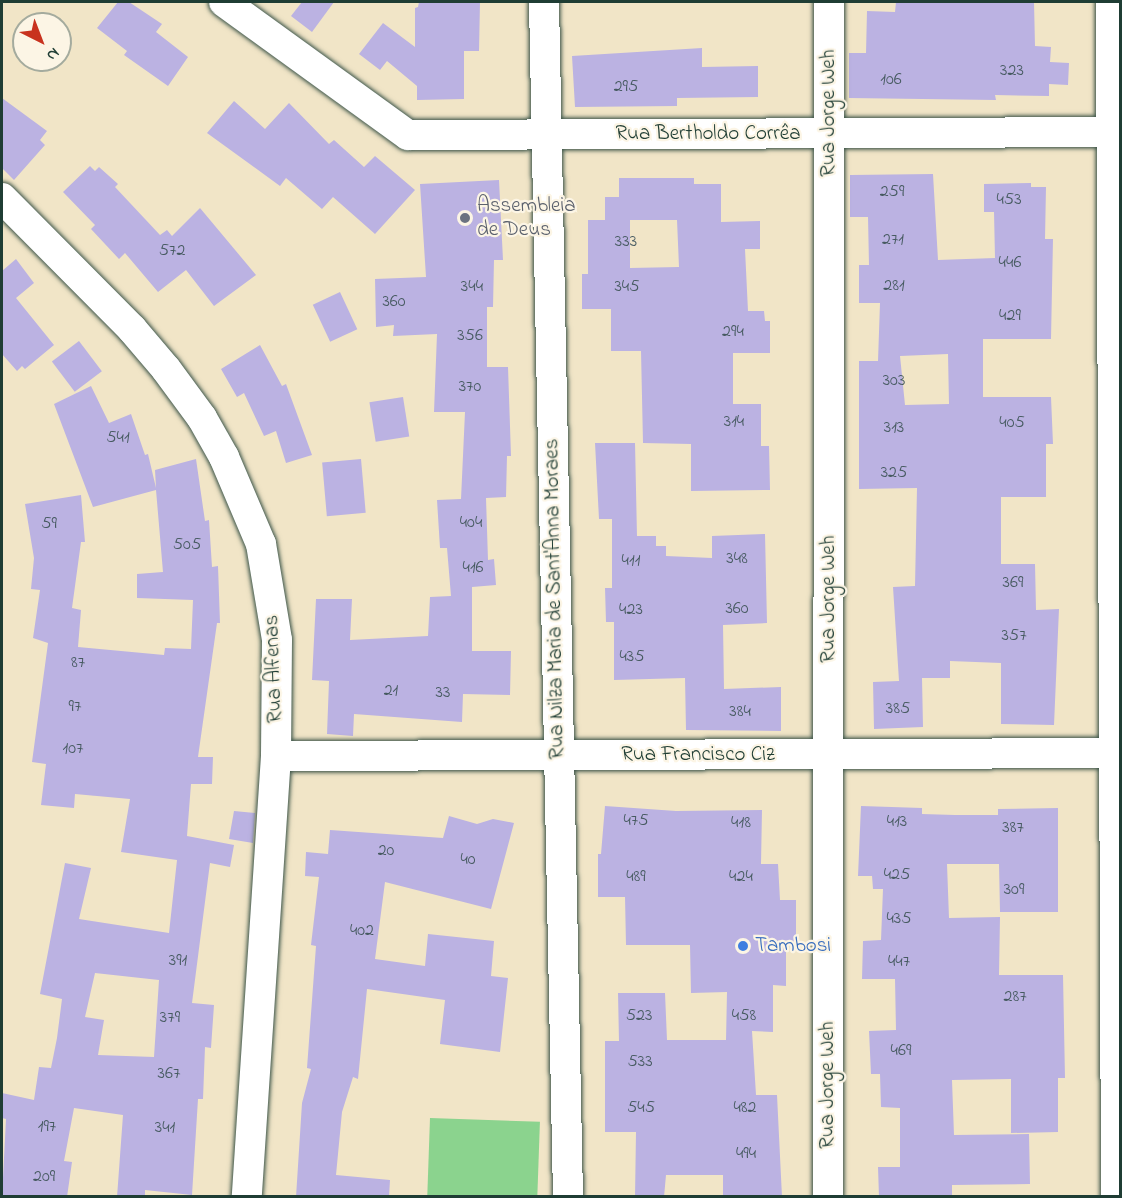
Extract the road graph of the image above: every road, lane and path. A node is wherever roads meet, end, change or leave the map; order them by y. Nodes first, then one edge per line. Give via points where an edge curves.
1 (224, 2) edge
2 (544, 2) edge
3 (829, 2) edge
4 (1111, 2) edge
5 (1117, 132) edge
6 (828, 133) junction
7 (547, 134) junction
8 (2, 198) edge
9 (1117, 438) edge
10 (1118, 753) edge
11 (829, 754) junction
12 (558, 755) junction
13 (276, 756) junction
14 (1118, 1075) edge
15 (247, 1197) edge
16 (568, 1197) edge
17 (828, 1197) edge
18 (1116, 1197) edge

1 - 7 street, Rua Bertholdo Corrêa via 408,135
2 - 7 street, Rua Nilza Maria de Sant'Anna Moraes
3 - 6 street, Rua Jorge Weh
4 - 5 street
5 - 6 street, Rua Bertholdo Corrêa
5 - 9 street
6 - 7 street, Rua Bertholdo Corrêa
6 - 11 street, Rua Jorge Weh
7 - 12 street, Rua Nilza Maria de Sant'Anna Moraes
8 - 13 street, Rua Alfenas via 132,328 166,369 202,418 241,491 261,544 275,628
9 - 10 street
10 - 11 street, Rua Francisco Ciz
10 - 14 street
11 - 12 street, Rua Francisco Ciz
11 - 17 street, Rua Jorge Weh
12 - 13 street, Rua Francisco Ciz
12 - 16 street, Rua Nilza Maria de Sant'Anna Moraes
13 - 15 street, Rua Alfenas
14 - 18 street

